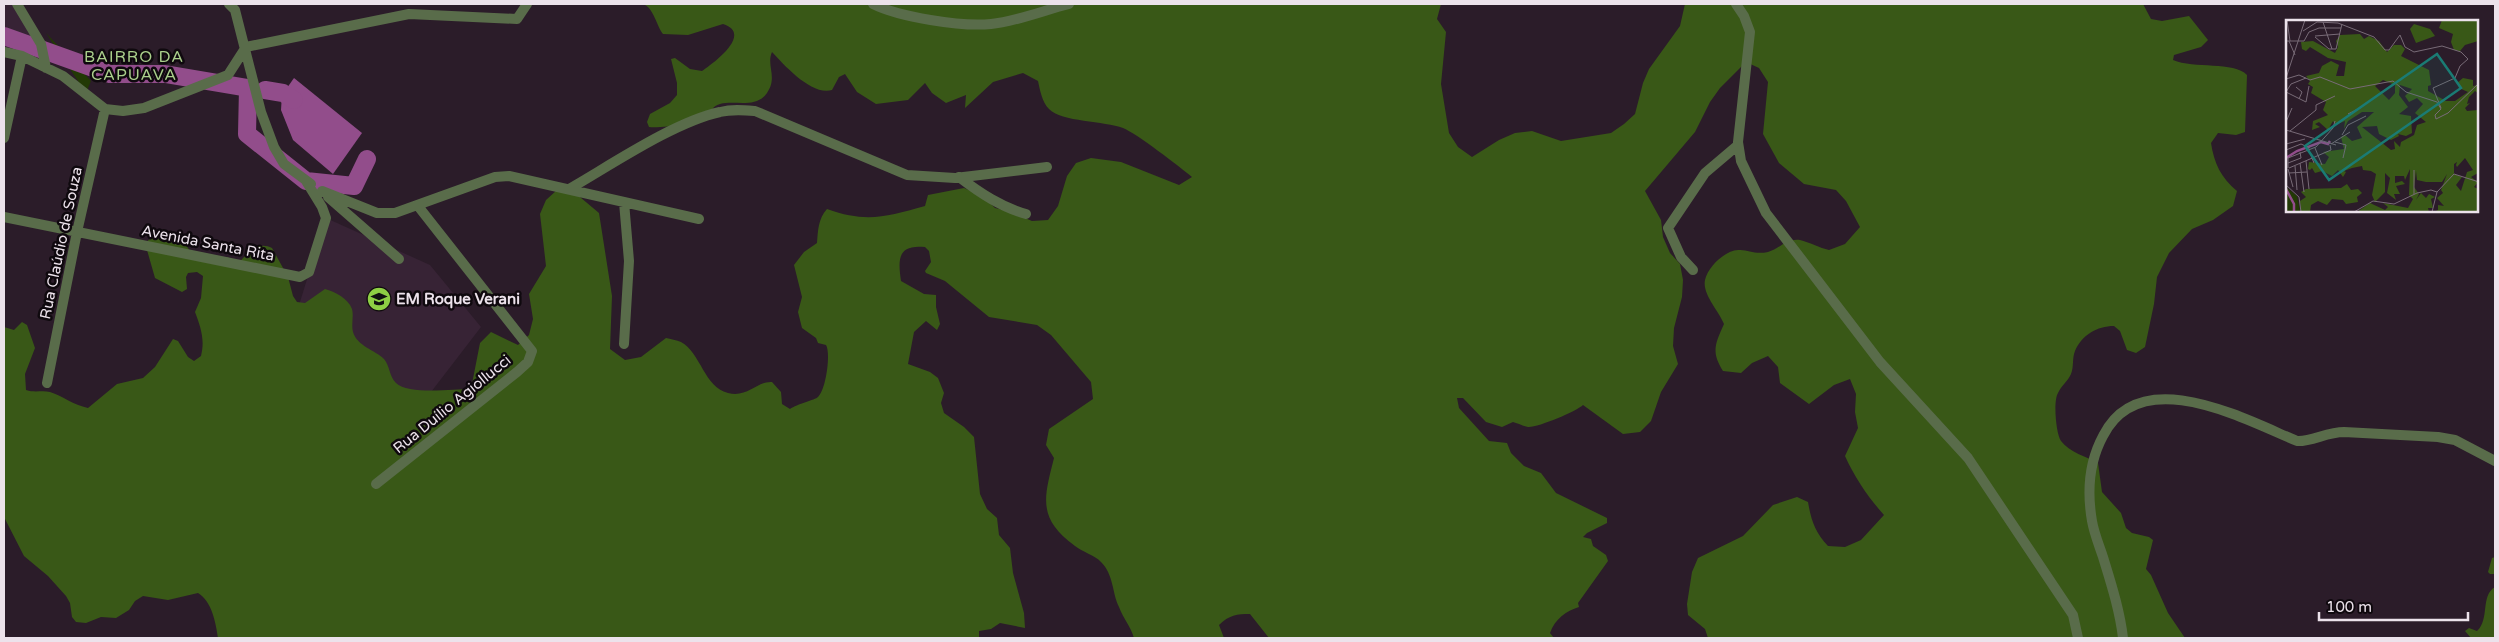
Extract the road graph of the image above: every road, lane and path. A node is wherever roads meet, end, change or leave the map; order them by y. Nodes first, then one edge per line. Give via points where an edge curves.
1 (18, 4) edge
2 (229, 4) edge
3 (527, 4) edge
4 (873, 4) edge
5 (1069, 4) edge
6 (1736, 4) edge
7 (246, 47) junction
8 (4, 52) edge
9 (22, 56) junction
10 (46, 68) junction
11 (105, 109) junction
12 (4, 138) edge
13 (1738, 146) junction
14 (1046, 167) dead end
15 (959, 177) junction
16 (306, 181) junction
17 (569, 190) junction
18 (322, 191) junction
19 (624, 202) junction
20 (418, 206) junction
21 (1026, 214) dead end
22 (4, 218) edge
23 (699, 219) dead end
24 (77, 232) junction
25 (400, 259) dead end
26 (1694, 270) dead end
27 (624, 344) dead end
28 (47, 383) dead end
29 (2495, 461) edge
30 (376, 484) dead end
31 (2078, 638) edge
32 (2123, 638) edge

1 - 10 street via 41,44
2 - 7 street via 235,10
3 - 7 street via 517,20 409,14
4 - 5 street via 886,10 948,22 991,24
6 - 13 street via 1750,32
7 - 11 street via 228,75 144,108
7 - 16 street via 261,112 274,147 284,164
8 - 9 street
9 - 10 street
9 - 12 street
10 - 11 street via 63,76
11 - 24 street, Rua Claúdio de Souza
13 - 26 street via 1705,173 1668,228 1682,256
13 - 31 street via 1741,161 1766,213 1880,362 1968,458 2073,615
14 - 15 street
15 - 17 street via 907,174 755,111 737,110 719,112 681,126
15 - 21 street via 1009,210
16 - 18 street
16 - 24 street, Avenida Santa Rita via 326,218 309,272 300,277
17 - 19 street
17 - 20 street via 509,176 495,177
18 - 20 street via 377,213 395,213
18 - 25 street
19 - 23 street
19 - 27 street via 629,261
20 - 30 street, Rua Duílio Agiollucci via 532,351 528,362
22 - 24 street, Avenida Santa Rita
24 - 28 street, Rua Claúdio de Souza
29 - 32 street via 2455,440 2438,437 2330,432 2298,441 2204,404 2178,399 2137,403 2122,411 2107,426 2090,470 2092,522

